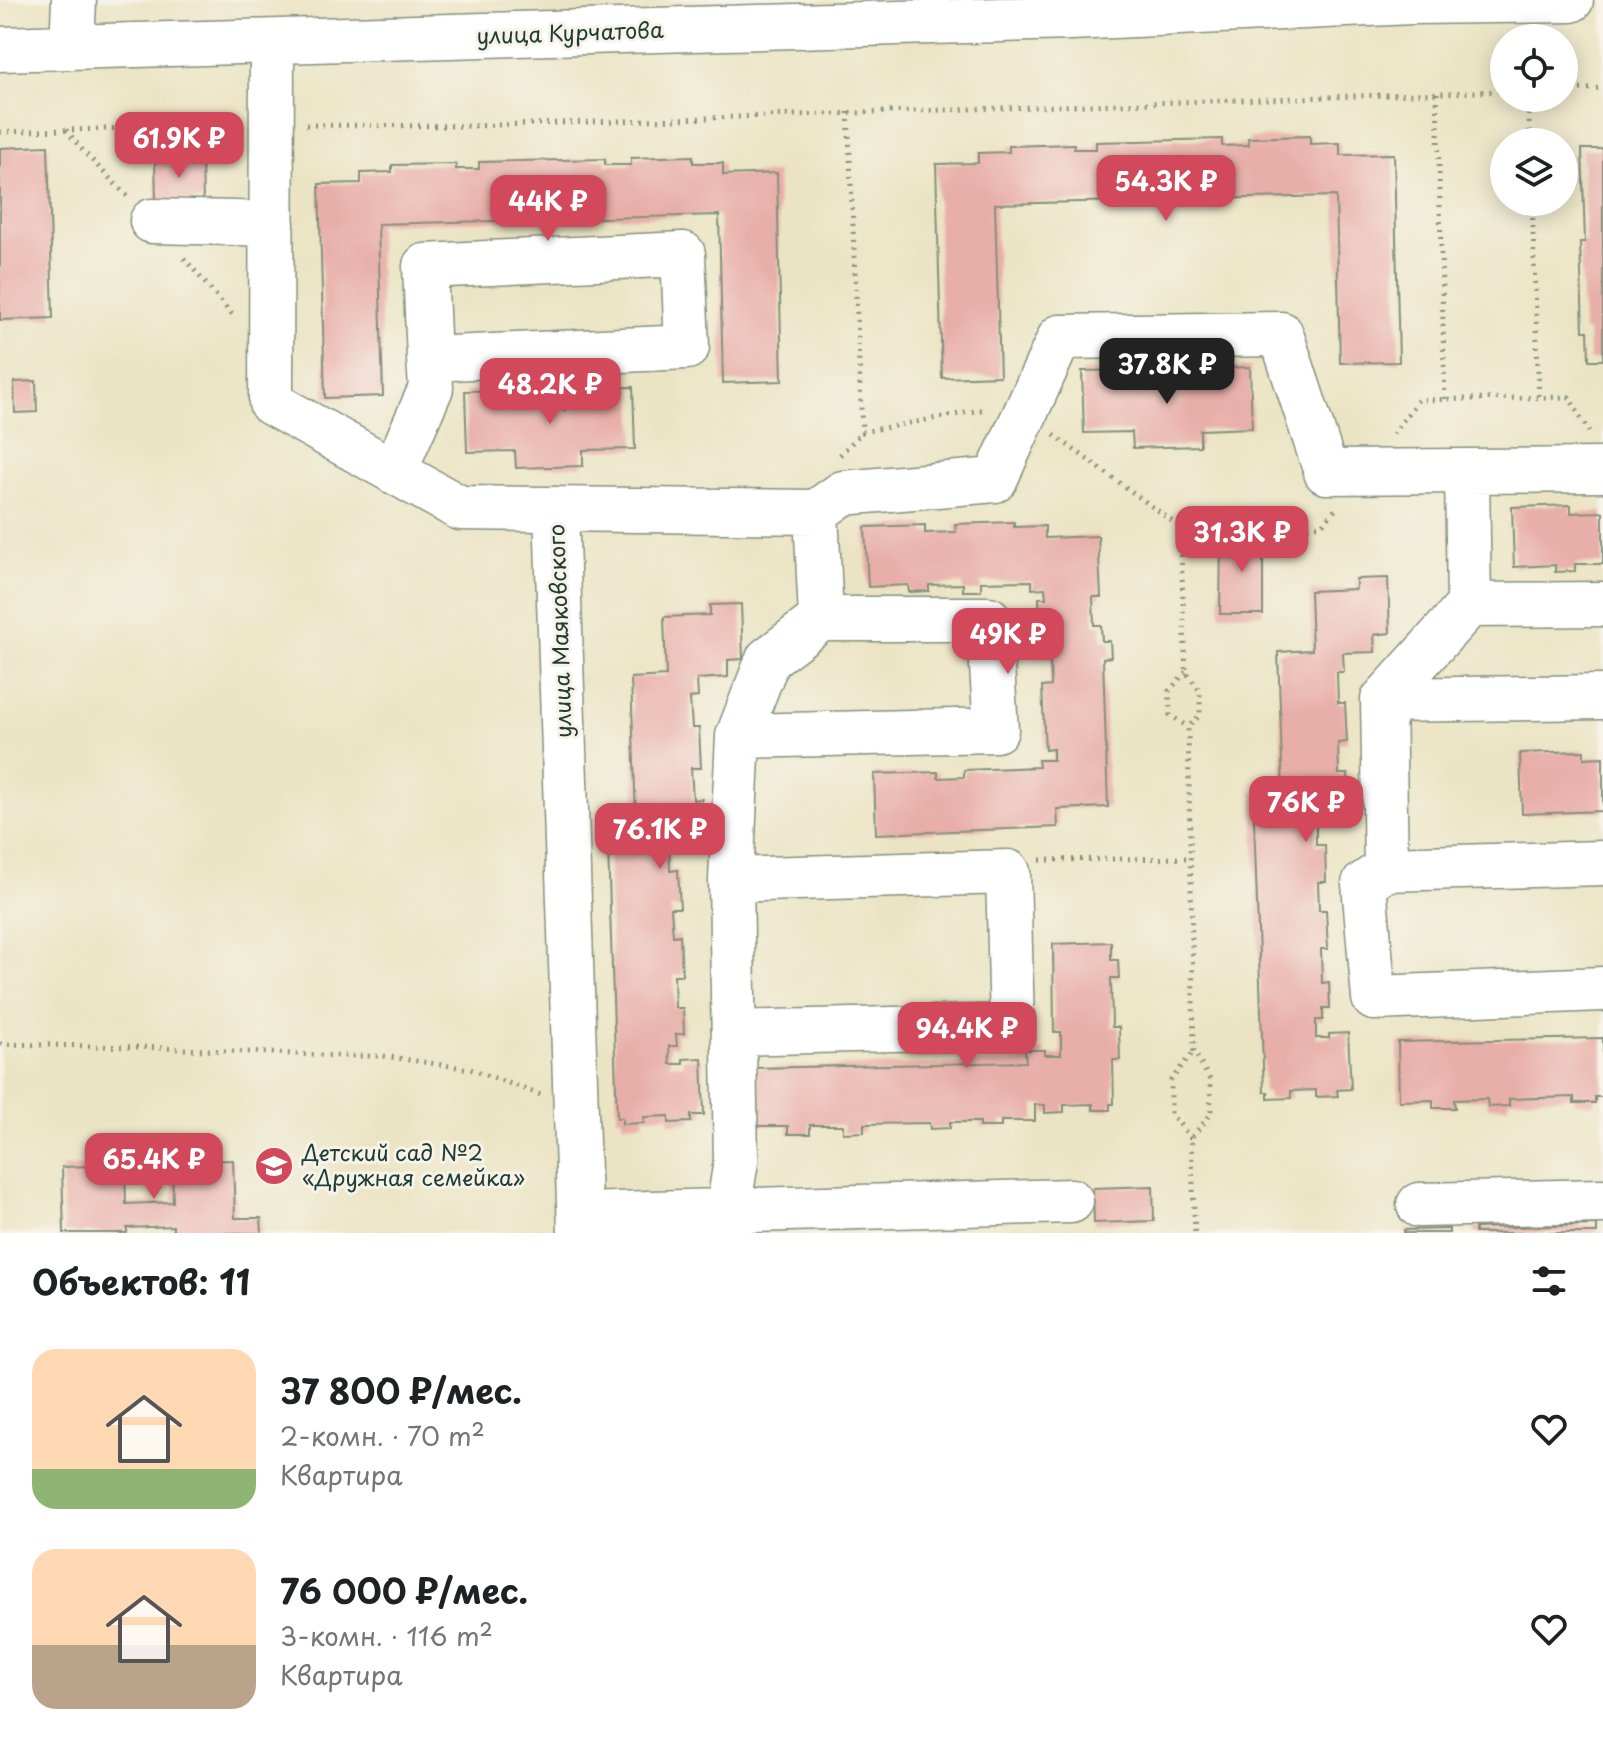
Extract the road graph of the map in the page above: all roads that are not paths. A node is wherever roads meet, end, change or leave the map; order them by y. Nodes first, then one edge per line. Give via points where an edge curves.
1 (74, 0) edge
2 (1571, 0) edge
3 (1344, 2) edge
4 (727, 14) edge
5 (272, 42) junction
6 (72, 47) junction
7 (0, 49) edge
8 (152, 221) dead end
9 (272, 224) junction
10 (429, 359) junction
11 (1603, 470) edge
12 (1467, 471) junction
13 (394, 472) junction
14 (556, 509) junction
15 (816, 512) junction
16 (1603, 604) edge
17 (1469, 605) junction
18 (821, 619) junction
19 (1603, 697) edge
20 (1383, 700) junction
21 (738, 736) junction
22 (1603, 863) edge
23 (1386, 869) junction
24 (731, 880) junction
25 (1603, 989) edge
26 (734, 1033) junction
27 (1071, 1201) dead end
28 (1603, 1201) edge
29 (1419, 1205) dead end
30 (728, 1211) junction
31 (580, 1224) edge

1 - 6 street
2 - 3 street, улица Курчатова
3 - 4 street, улица Курчатова via 1071,18
4 - 5 street, улица Курчатова
5 - 6 street, улица Курчатова
5 - 9 street, улица Маяковского
6 - 7 street, улица Курчатова
8 - 9 street
9 - 13 street, улица Маяковского via 271,403
10 - 10 street via 687,347 683,254 425,266
10 - 13 street via 431,388
11 - 12 street
12 - 15 street via 1326,472 1281,334 1060,337 995,480 843,493
12 - 17 street
13 - 14 street, улица Маяковского via 460,508
14 - 15 street
14 - 31 street, улица Маяковского
15 - 18 street
16 - 17 street
17 - 20 street
18 - 21 street via 768,659
18 - 21 street via 989,619 996,730
19 - 20 street
20 - 23 street
21 - 24 street
22 - 23 street
23 - 25 street via 1364,884 1374,998
24 - 26 street
24 - 26 street via 1008,872 1012,1026
26 - 30 street via 736,1161
27 - 30 street
28 - 29 street
30 - 31 street

